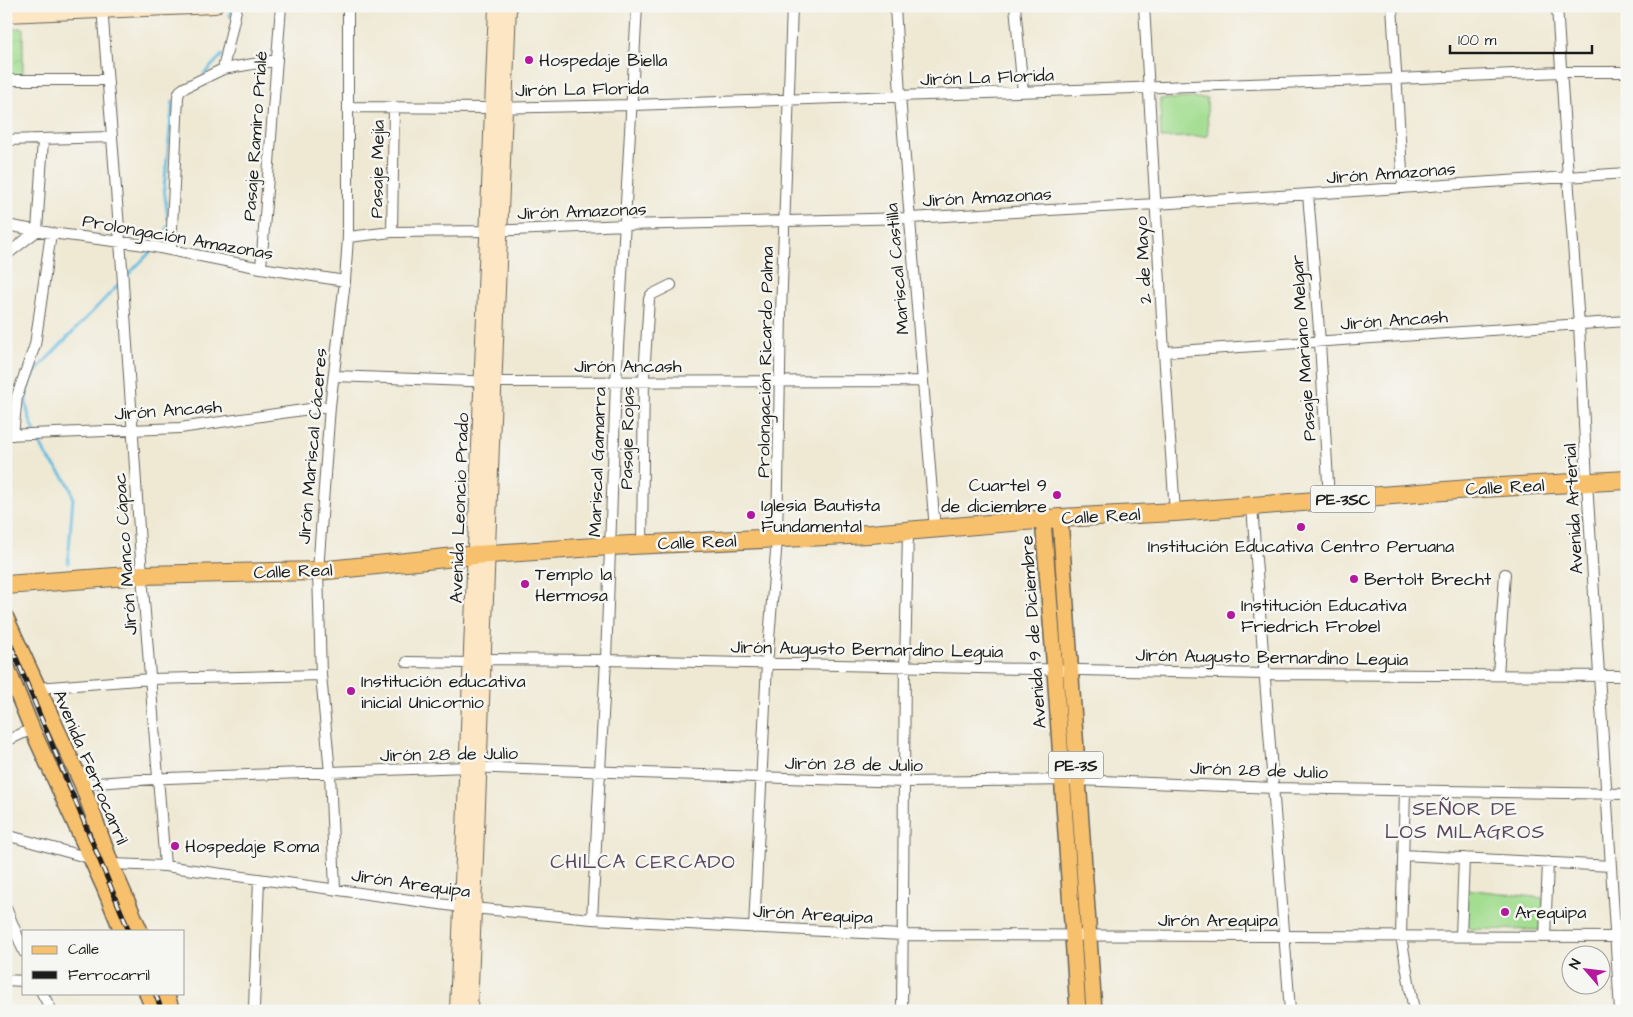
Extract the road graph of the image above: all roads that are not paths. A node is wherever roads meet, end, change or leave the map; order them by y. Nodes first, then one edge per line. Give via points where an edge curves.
1 (215, 6) edge
2 (237, 6) edge
3 (281, 6) edge
4 (348, 6) edge
5 (496, 6) edge
6 (509, 6) edge
7 (637, 6) edge
8 (792, 6) edge
9 (895, 6) edge
10 (1015, 6) edge
11 (1144, 6) edge
12 (1392, 6) edge
13 (1557, 6) edge
14 (102, 9) edge
15 (6, 15) edge
16 (277, 60) junction
17 (223, 69) junction
18 (1561, 72) junction
19 (1627, 72) edge
20 (1396, 79) junction
21 (6, 80) edge
22 (106, 80) junction
23 (1149, 88) junction
24 (1023, 92) junction
25 (900, 96) junction
26 (789, 100) junction
27 (632, 104) junction
28 (348, 107) junction
29 (499, 107) junction
30 (394, 108) junction
31 (111, 137) junction
32 (6, 140) edge
33 (43, 140) junction
34 (1627, 173) edge
35 (1568, 177) junction
36 (1403, 188) junction
37 (1308, 194) junction
38 (1156, 204) junction
39 (910, 218) junction
40 (785, 221) junction
41 (6, 225) edge
42 (625, 225) junction
43 (37, 231) junction
44 (495, 231) junction
45 (392, 232) junction
46 (51, 233) junction
47 (348, 237) junction
48 (119, 240) junction
49 (170, 250) junction
50 (6, 255) edge
51 (261, 268) junction
52 (345, 280) junction
53 (671, 285) dead end
54 (1627, 321) edge
55 (1579, 324) junction
56 (1320, 342) junction
57 (1164, 352) junction
58 (334, 376) junction
59 (922, 381) junction
60 (489, 382) junction
61 (780, 382) junction
62 (616, 383) junction
63 (644, 383) junction
64 (330, 406) junction
65 (133, 430) junction
66 (10, 435) edge
67 (1627, 480) edge
68 (1587, 482) junction
69 (1328, 500) junction
70 (1252, 506) junction
71 (1175, 512) junction
72 (1052, 519) junction
73 (935, 530) junction
74 (908, 532) junction
75 (777, 539) junction
76 (642, 544) junction
77 (610, 546) junction
78 (482, 555) junction
79 (318, 571) junction
80 (1506, 574) dead end
81 (142, 575) junction
82 (6, 585) edge
83 (6, 618) edge
84 (606, 660) junction
85 (477, 661) junction
86 (407, 662) dead end
87 (767, 664) junction
88 (6, 665) edge
89 (905, 666) junction
90 (1063, 670) junction
91 (1265, 674) junction
92 (321, 675) junction
93 (1498, 676) junction
94 (1599, 676) junction
95 (1627, 676) edge
96 (150, 679) junction
97 (38, 688) junction
98 (32, 729) junction
99 (6, 741) edge
100 (473, 768) junction
101 (600, 772) junction
102 (330, 773) junction
103 (158, 778) junction
104 (761, 778) junction
105 (1070, 781) junction
106 (905, 782) junction
107 (82, 784) junction
108 (1274, 788) junction
109 (1405, 790) junction
110 (1606, 794) junction
111 (1627, 794) edge
112 (6, 835) edge
113 (1403, 855) junction
114 (1464, 858) junction
115 (90, 859) junction
116 (1548, 862) junction
117 (111, 864) junction
118 (165, 866) junction
119 (1611, 866) junction
120 (259, 879) junction
121 (334, 889) junction
122 (468, 907) junction
123 (6, 908) edge
124 (592, 919) junction
125 (754, 928) junction
126 (122, 930) edge
127 (140, 930) edge
128 (902, 935) junction
129 (1072, 936) junction
130 (1088, 936) junction
131 (1285, 936) junction
132 (1401, 936) junction
133 (1461, 936) junction
134 (1545, 937) junction
135 (1615, 937) junction
136 (1627, 937) edge
137 (22, 947) edge
138 (6, 980) edge
139 (22, 981) edge
140 (465, 981) junction
141 (43, 994) edge
142 (147, 994) edge
143 (166, 994) edge
144 (254, 1007) dead end
145 (52, 1011) edge
146 (154, 1011) edge
147 (172, 1011) edge
148 (458, 1011) edge
149 (470, 1011) edge
150 (902, 1011) edge
151 (1078, 1011) edge
152 (1094, 1011) edge
153 (1290, 1011) edge
154 (1414, 1011) edge
155 (1620, 1011) edge

1 - 14 street
2 - 17 street
3 - 16 street, Pasaje Ramiro Prialé
4 - 28 street, Jirón Mariscal Cáceres
5 - 29 street, Avenida Leoncio Prado
6 - 29 street, Avenida Leoncio Prado
7 - 27 street, Mariscal Gamarra
8 - 26 street, Prolongación Ricardo Palma
9 - 25 street, Mariscal Castilla
10 - 24 street
11 - 23 street, 2 de Mayo
12 - 20 street
13 - 18 street, Avenida Arterial
14 - 15 street
14 - 22 street, Jirón Manco Cápac
16 - 17 street
16 - 51 street, Pasaje Ramiro Prialé
17 - 49 street via 184,88 178,96
18 - 19 street, Jirón La Florida
18 - 20 street, Jirón La Florida
18 - 35 street, Avenida Arterial
20 - 23 street, Jirón La Florida
20 - 36 street
21 - 22 street
22 - 31 street, Jirón Manco Cápac
23 - 24 street, Jirón La Florida
23 - 38 street, 2 de Mayo
24 - 25 street, Jirón La Florida
25 - 26 street, Jirón La Florida
25 - 39 street, Mariscal Castilla
26 - 27 street, Jirón La Florida
26 - 40 street, Prolongación Ricardo Palma
27 - 29 street, Jirón La Florida
27 - 42 street, Mariscal Gamarra
28 - 30 street, Jirón La Florida
28 - 47 street, Jirón Mariscal Cáceres
29 - 30 street, Jirón La Florida
29 - 44 street, Avenida Leoncio Prado
30 - 45 street, Pasaje Mejía
31 - 33 street
31 - 48 street, Jirón Manco Cápac
32 - 33 street
33 - 43 street
34 - 35 street, Jirón Amazonas
35 - 36 street, Jirón Amazonas
35 - 55 street, Avenida Arterial
36 - 37 street, Jirón Amazonas
37 - 38 street, Jirón Amazonas
37 - 56 street, Pasaje Mariano Melgar
38 - 39 street, Jirón Amazonas
38 - 57 street, 2 de Mayo
39 - 40 street, Jirón Amazonas
39 - 59 street, Mariscal Castilla
40 - 42 street, Jirón Amazonas
40 - 61 street, Prolongación Ricardo Palma
41 - 43 street, Prolongación Amazonas
42 - 44 street, Jirón Amazonas
42 - 62 street, Mariscal Gamarra
43 - 46 street, Prolongación Amazonas
43 - 50 street
44 - 45 street, Jirón Amazonas
44 - 60 street, Avenida Leoncio Prado
45 - 47 street, Jirón Amazonas
46 - 48 street, Prolongación Amazonas
46 - 66 street via 35,345 17,396
47 - 52 street, Jirón Mariscal Cáceres
48 - 49 street, Prolongación Amazonas
48 - 65 street, Jirón Manco Cápac
49 - 51 street, Prolongación Amazonas
51 - 52 street, Prolongación Amazonas
52 - 58 street, Jirón Mariscal Cáceres
53 - 63 street, Pasaje Rojas via 649,299
54 - 55 street, Jirón Ancash
55 - 56 street, Jirón Ancash
55 - 68 street, Avenida Arterial
56 - 57 street, Jirón Ancash
56 - 69 street, Pasaje Mariano Melgar
57 - 71 street, 2 de Mayo
58 - 60 street, Jirón Ancash
58 - 64 street, Jirón Mariscal Cáceres
59 - 61 street, Jirón Ancash
59 - 73 street, Mariscal Castilla
60 - 62 street, Jirón Ancash
60 - 78 street, Avenida Leoncio Prado
61 - 63 street, Jirón Ancash
61 - 75 street, Prolongación Ricardo Palma
62 - 63 street, Jirón Ancash
62 - 77 street, Mariscal Gamarra
63 - 76 street, Pasaje Rojas
64 - 65 street, Jirón Ancash via 180,428
64 - 79 street, Jirón Mariscal Cáceres
65 - 66 street, Jirón Ancash
65 - 81 street, Jirón Manco Cápac
67 - 68 highway, Calle Real / PE-3SC
68 - 69 highway, Calle Real / PE-3SC
68 - 94 street, Avenida Arterial
69 - 70 highway, Calle Real / PE-3SC
70 - 71 highway, Calle Real / PE-3SC
70 - 91 street
71 - 72 highway, Calle Real / PE-3SC
72 - 73 highway, Calle Real
72 - 90 main road, Avenida 9 de Diciembre / PE-3S
73 - 74 highway, Calle Real
74 - 75 highway, Calle Real
74 - 89 street
75 - 76 highway, Calle Real
75 - 87 street, Prolongación Ricardo Palma
76 - 77 highway, Calle Real
77 - 78 highway, Calle Real
77 - 84 street, Mariscal Gamarra
78 - 79 highway, Calle Real
78 - 85 street, Avenida Leoncio Prado
79 - 81 highway, Calle Real
79 - 92 street, Jirón Mariscal Cáceres
80 - 93 street
81 - 82 highway, Calle Real
81 - 96 street, Jirón Manco Cápac
83 - 97 main road, Avenida Ferrocarril
84 - 85 street, Jirón Augusto Bernardino Leguia
84 - 87 street, Jirón Augusto Bernardino Leguia
84 - 101 street, Mariscal Gamarra
85 - 86 street, Jirón Augusto Bernardino Leguia
85 - 100 street, Avenida Leoncio Prado
87 - 89 street, Jirón Augusto Bernardino Leguia
87 - 104 street, Prolongación Ricardo Palma
88 - 98 main road, Avenida Ferrocarril
89 - 90 street, Jirón Augusto Bernardino Leguia
89 - 106 street
90 - 91 street, Jirón Augusto Bernardino Leguia
90 - 105 main road, Avenida 9 de Diciembre / PE-3S
91 - 93 street, Jirón Augusto Bernardino Leguia
91 - 108 street
92 - 96 street
92 - 102 street, Jirón Mariscal Cáceres
93 - 94 street, Jirón Augusto Bernardino Leguia
94 - 95 street, Jirón Augusto Bernardino Leguia
94 - 110 street, Avenida Arterial
96 - 97 street
96 - 103 street, Jirón Manco Cápac
97 - 107 main road, Avenida Ferrocarril
98 - 99 street
98 - 115 main road, Avenida Ferrocarril
100 - 101 street, Jirón 28 de Julio
100 - 102 street, Jirón 28 de Julio
100 - 122 street, Avenida Leoncio Prado
101 - 104 street, Jirón 28 de Julio
101 - 124 street, Mariscal Gamarra
102 - 103 street, Jirón 28 de Julio
102 - 121 street, Jirón Mariscal Cáceres
103 - 107 street, Jirón 28 de Julio
103 - 118 street, Jirón Manco Cápac
104 - 106 street, Jirón 28 de Julio
104 - 125 street, Prolongación Ricardo Palma
105 - 106 street, Jirón 28 de Julio
105 - 108 street, Jirón 28 de Julio
105 - 129 main road, Avenida 9 de Diciembre / PE-3S
105 - 130 main road, Avenida 9 de Diciembre / PE-3S
106 - 128 street
107 - 117 main road, Avenida Ferrocarril
108 - 109 street, Jirón 28 de Julio
108 - 131 street
109 - 110 street, Jirón 28 de Julio
109 - 113 street
110 - 111 street, Jirón 28 de Julio
110 - 119 street, Avenida Arterial
112 - 115 street, Jirón Arequipa
113 - 114 street
113 - 132 street
114 - 116 street
114 - 133 street
115 - 117 street, Jirón Arequipa
115 - 126 main road, Avenida Ferrocarril
116 - 119 street
116 - 134 street
117 - 118 street, Jirón Arequipa
117 - 127 main road, Avenida Ferrocarril
118 - 120 street, Jirón Arequipa
119 - 135 street, Avenida Arterial
120 - 121 street, Jirón Arequipa
120 - 144 street
121 - 122 street, Jirón Arequipa
122 - 124 street, Jirón Arequipa
122 - 140 street, Avenida Leoncio Prado
123 - 137 street
124 - 125 street, Jirón Arequipa
125 - 128 street, Jirón Arequipa
128 - 129 street, Jirón Arequipa
128 - 150 street
129 - 130 street, Jirón Arequipa
129 - 151 main road, Avenida 9 de Diciembre / PE-3S
130 - 131 street, Jirón Arequipa
130 - 152 main road, Avenida 9 de Diciembre / PE-3S
131 - 132 street, Jirón Arequipa
131 - 153 street
132 - 133 street, Jirón Arequipa
132 - 154 street
133 - 134 street, Jirón Arequipa
134 - 135 street, Jirón Arequipa
135 - 136 street, Jirón Arequipa
135 - 155 street, Avenida Arterial
138 - 139 street
140 - 148 street, Avenida Leoncio Prado
140 - 149 street, Avenida Leoncio Prado
141 - 145 street
142 - 146 main road
143 - 147 main road

